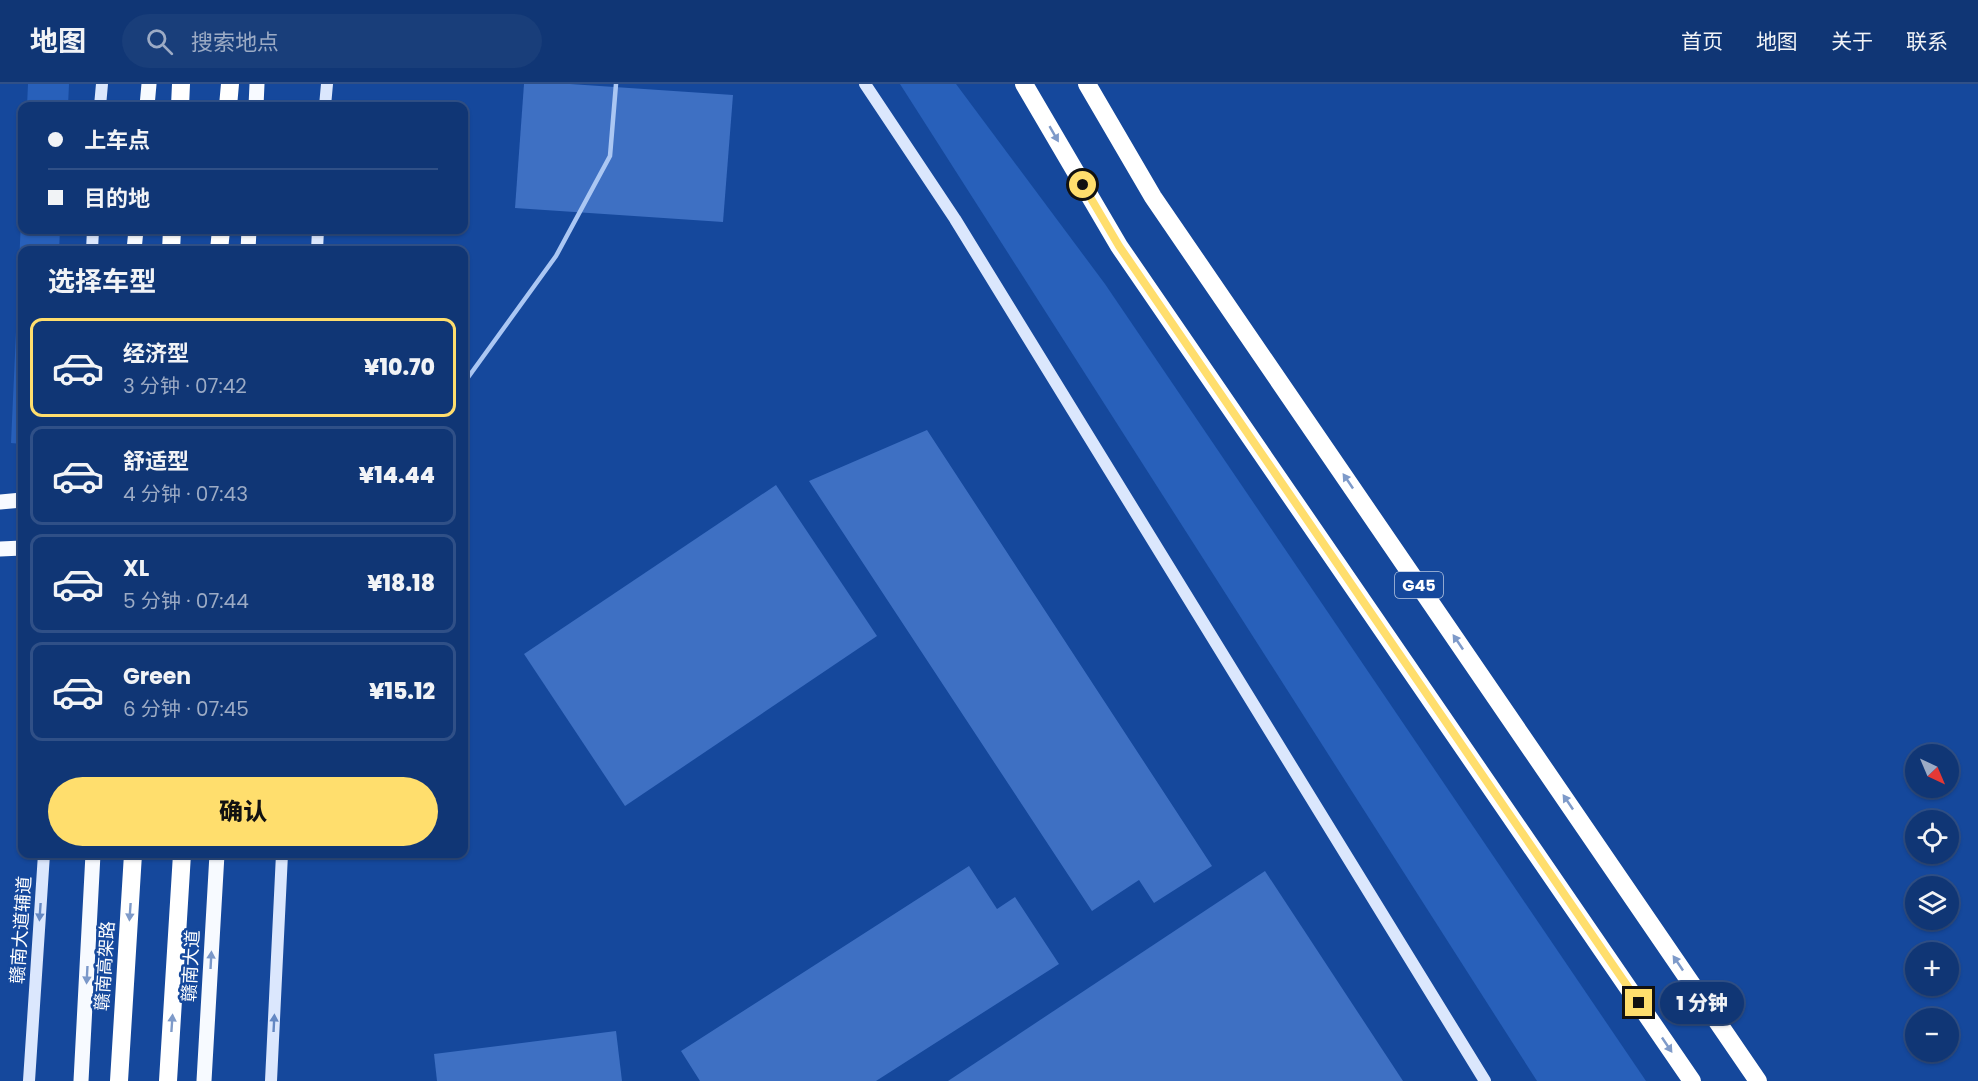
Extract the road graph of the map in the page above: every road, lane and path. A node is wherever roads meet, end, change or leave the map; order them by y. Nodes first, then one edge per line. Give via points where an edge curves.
1 (102, 84) edge
2 (149, 84) edge
3 (181, 84) edge
4 (230, 84) edge
5 (257, 84) edge
6 (327, 84) edge
7 (616, 84) edge
8 (865, 84) edge
9 (1024, 84) edge
10 (1087, 84) edge
11 (100, 102) edge
12 (147, 102) edge
13 (180, 102) edge
14 (228, 102) edge
15 (256, 102) edge
16 (325, 102) edge
17 (468, 377) edge
18 (18, 500) edge
19 (0, 502) edge
20 (18, 548) edge
21 (0, 549) edge
22 (44, 858) edge
23 (93, 858) edge
24 (133, 858) edge
25 (182, 858) edge
26 (218, 858) edge
27 (282, 858) edge
28 (29, 1081) edge
29 (81, 1081) edge
30 (119, 1081) edge
31 (168, 1081) edge
32 (204, 1081) edge
33 (271, 1081) edge
34 (1485, 1081) edge
35 (1692, 1081) edge
36 (1758, 1081) edge

1 - 11 street
2 - 12 main road
3 - 13 highway
4 - 14 highway
5 - 15 main road
6 - 16 street
7 - 17 lane via 610,156 556,256
8 - 34 street via 955,219
9 -> 35 highway via 1119,246
36 -> 10 highway, G45 via 1153,197
18 - 19 main road
20 - 21 main road
22 -> 28 street, 赣南大道辅道
23 -> 29 main road
24 -> 30 highway, 赣南高架路
31 -> 25 highway
32 -> 26 main road, 赣南大道
33 -> 27 street

